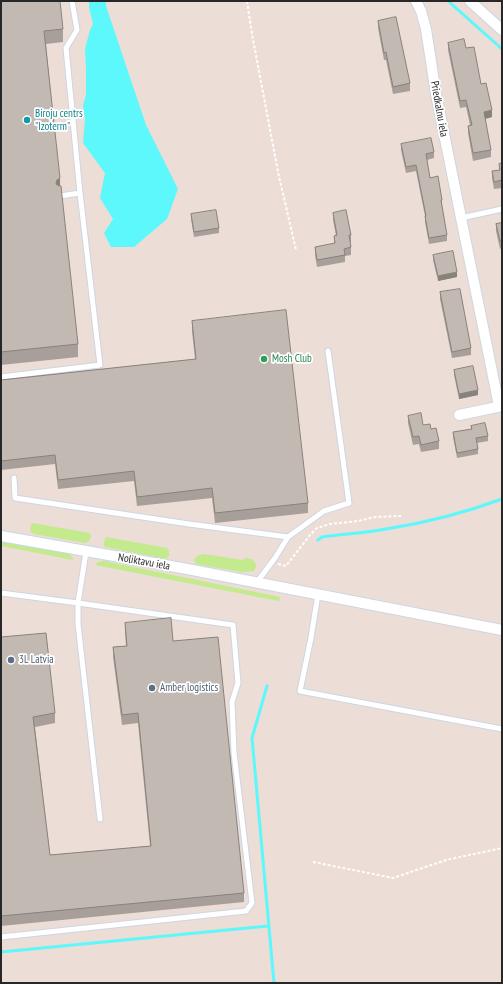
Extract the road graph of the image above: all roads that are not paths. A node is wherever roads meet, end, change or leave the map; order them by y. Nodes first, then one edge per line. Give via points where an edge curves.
1 (72, 1) edge
2 (416, 1) edge
3 (470, 1) edge
4 (502, 30) edge
5 (80, 193) junction
6 (60, 196) edge
7 (502, 209) edge
8 (460, 218) junction
9 (328, 351) dead end
10 (1, 377) edge
11 (500, 406) edge
12 (459, 415) dead end
13 (14, 478) dead end
14 (1, 536) edge
15 (288, 537) junction
16 (86, 552) junction
17 (257, 582) junction
18 (1, 593) edge
19 (318, 594) junction
20 (78, 603) junction
21 (502, 630) edge
22 (502, 729) edge
23 (100, 819) dead end
24 (1, 937) edge

1 - 5 lane via 77,30 66,48
2 - 8 street, Priedkalnu iela via 426,29
3 - 4 street
5 - 6 lane
5 - 10 lane via 100,365
7 - 8 lane
8 - 11 street, Priedkalnu iela
9 - 15 lane via 349,503 324,510
11 - 12 street, Priedkalnu iela
13 - 15 lane via 15,498
14 - 16 street, Noliktavu iela
15 - 17 lane
16 - 17 street, Noliktavu iela
16 - 20 lane
17 - 19 street, Noliktavu iela
18 - 20 lane
19 - 21 street, Noliktavu iela
19 - 22 lane via 300,691
20 - 23 lane via 78,624
20 - 24 lane via 233,625 238,683 232,702 234,753 252,903 246,911

